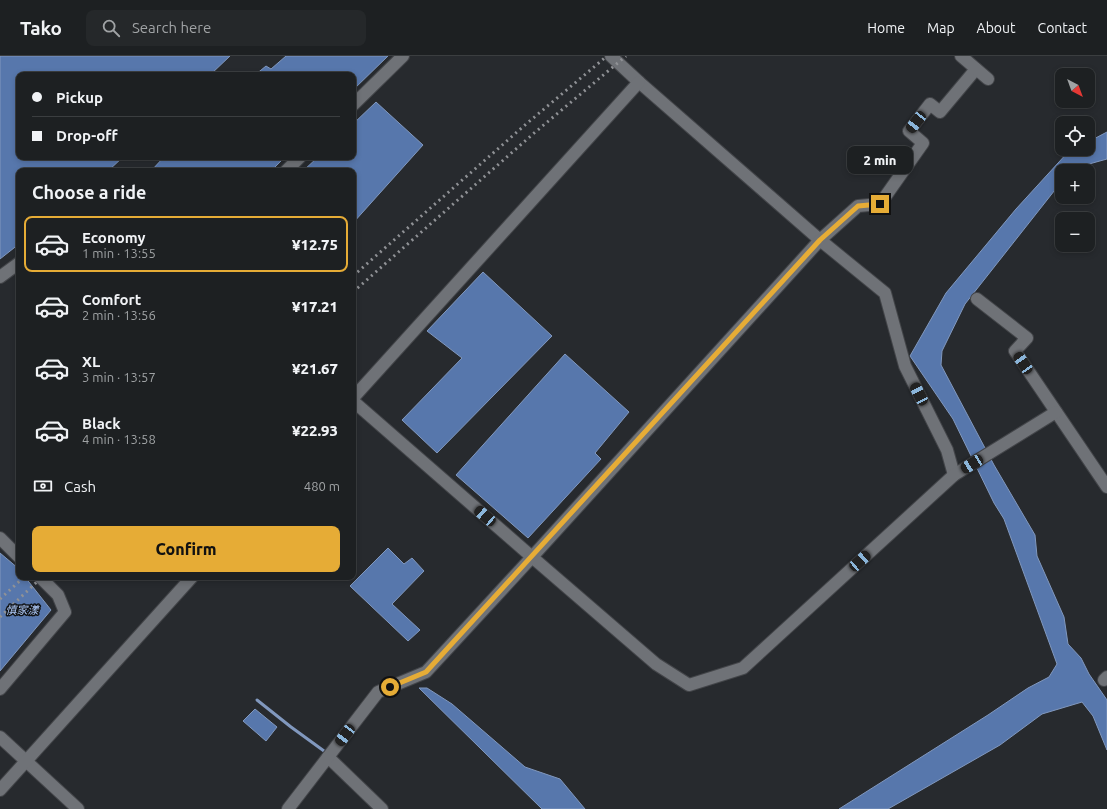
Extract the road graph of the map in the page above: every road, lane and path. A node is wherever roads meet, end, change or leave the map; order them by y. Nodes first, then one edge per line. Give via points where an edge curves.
1 (403, 56) edge
2 (612, 56) edge
3 (961, 56) edge
4 (976, 69) junction
5 (988, 79) dead end
6 (639, 82) junction
7 (356, 102) edge
8 (297, 160) edge
9 (289, 168) edge
10 (820, 240) junction
11 (16, 265) edge
12 (0, 277) edge
13 (977, 299) dead end
14 (356, 397) edge
15 (356, 403) edge
16 (1056, 412) junction
17 (954, 475) junction
18 (1107, 487) edge
19 (0, 538) edge
20 (16, 554) edge
21 (532, 557) junction
22 (43, 580) edge
23 (189, 580) edge
24 (0, 689) edge
25 (0, 737) edge
26 (328, 757) junction
27 (26, 761) junction
28 (0, 790) edge
29 (78, 809) edge
30 (288, 809) edge
31 (382, 809) edge

1 - 7 street
2 - 6 street
3 - 4 street
4 - 5 street
4 - 10 street via 940,112 930,104 909,131 924,144 880,204 858,206
6 - 10 street
6 - 14 street
8 - 9 street
10 - 17 street via 885,293 905,366 948,450
10 - 21 street
11 - 12 street
13 - 16 street via 1027,338 1015,351
15 - 21 street
16 - 17 street
16 - 18 street
17 - 21 street via 744,668 689,685 656,664
19 - 20 street
21 - 26 street via 426,672 378,692
22 - 24 street via 58,595 65,612
23 - 27 street
25 - 27 street
26 - 30 street
26 - 31 street
27 - 28 street
27 - 29 street

